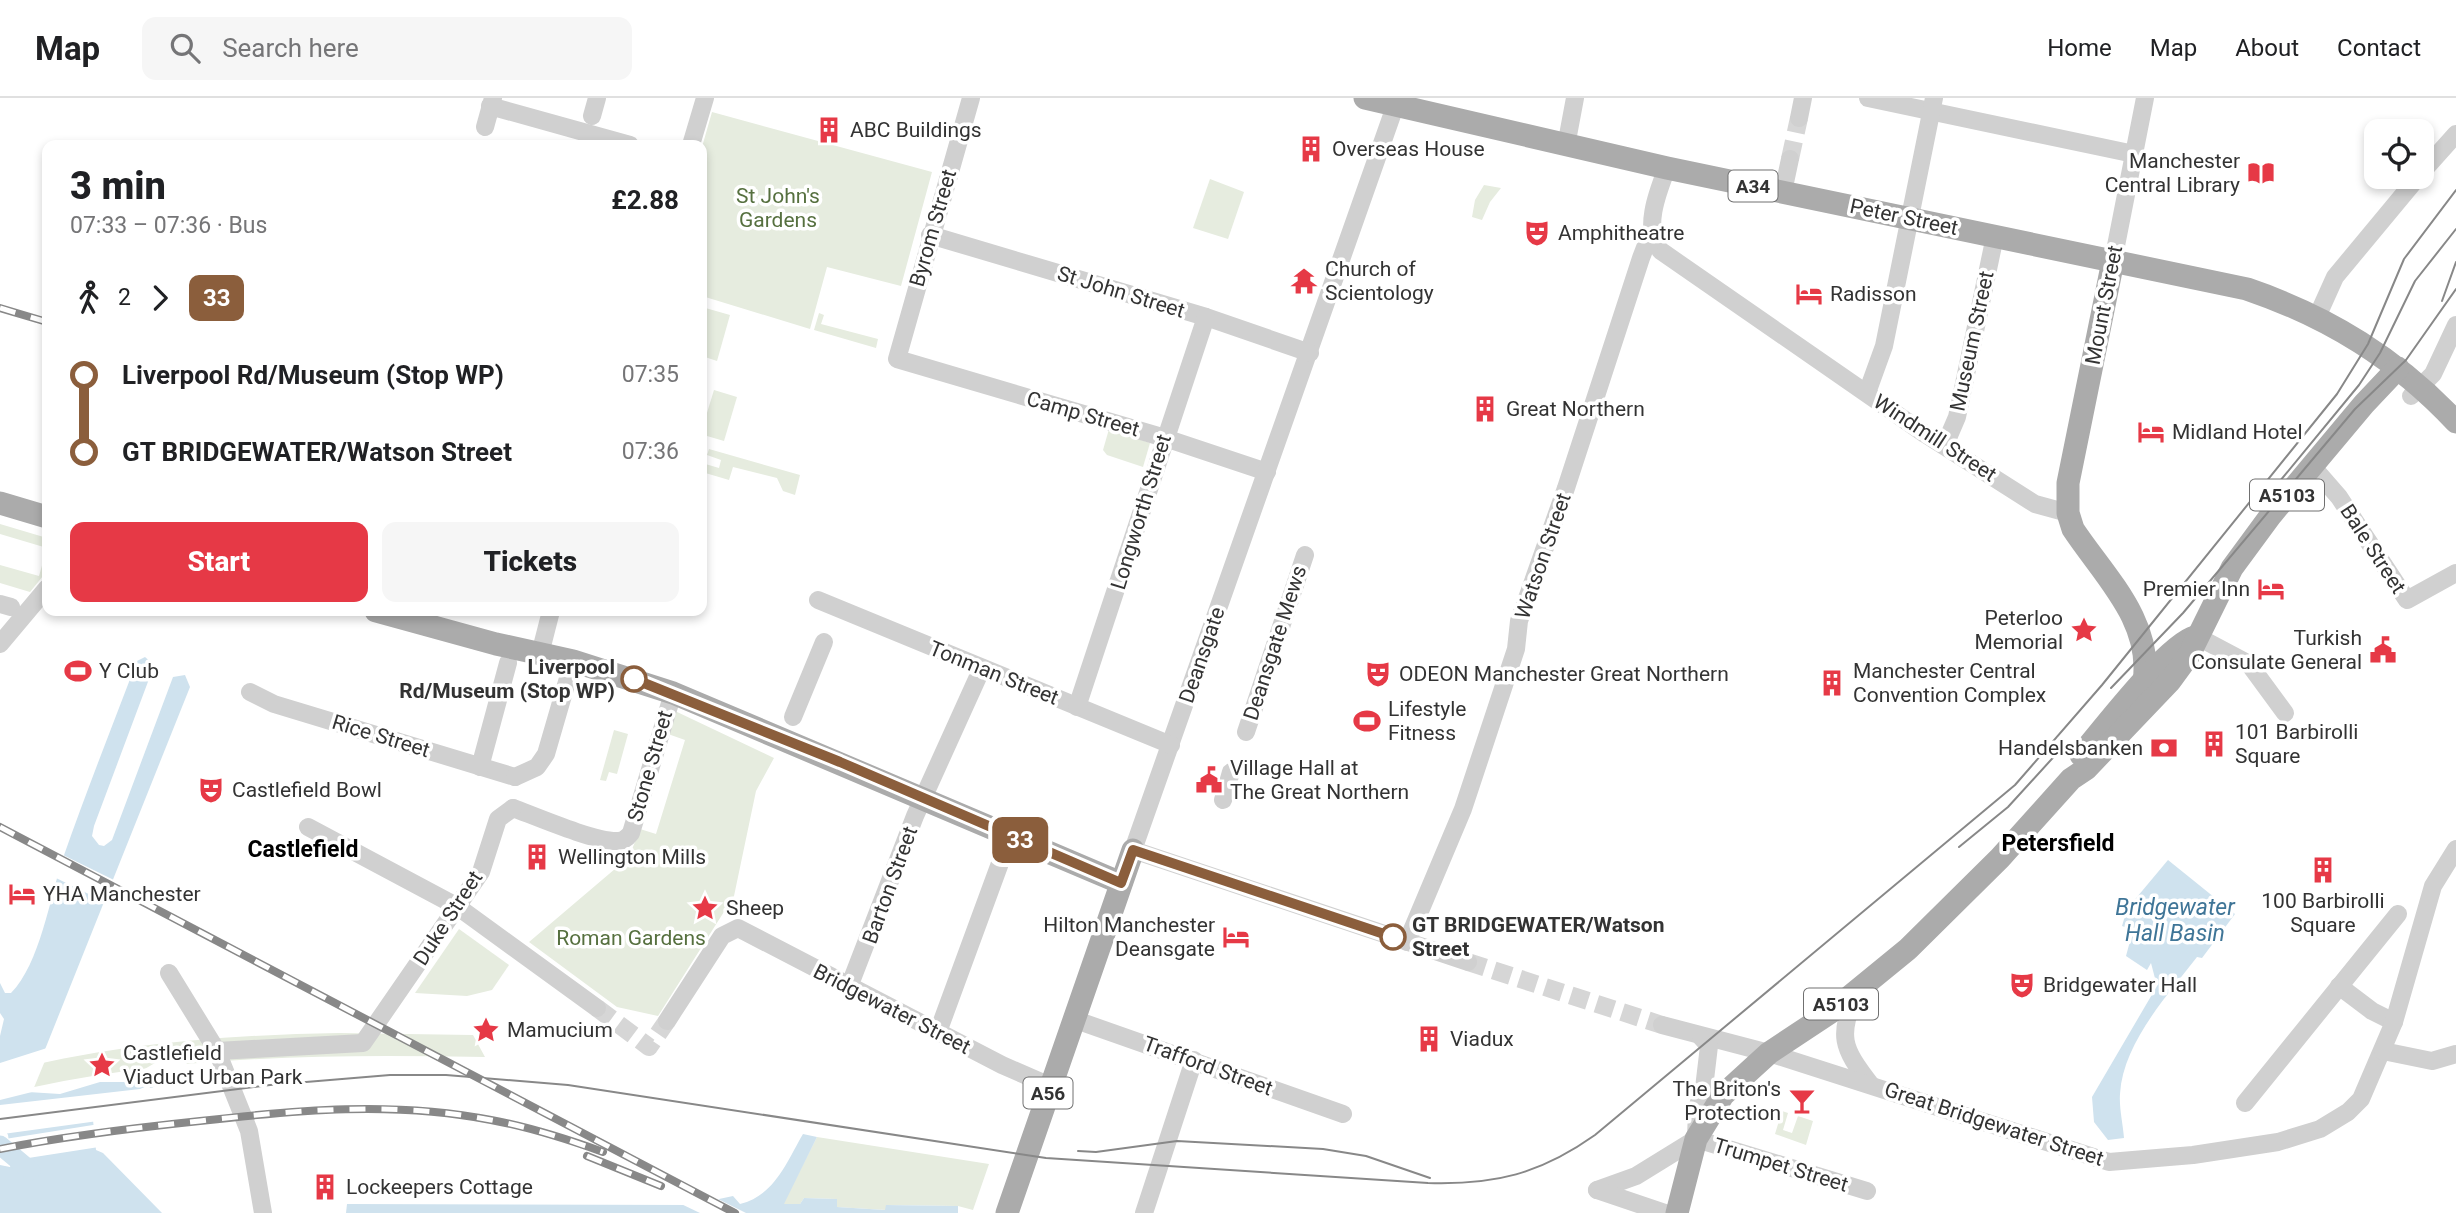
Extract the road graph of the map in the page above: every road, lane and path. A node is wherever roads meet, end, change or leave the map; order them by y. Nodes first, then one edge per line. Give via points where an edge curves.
1 (597, 98) edge
2 (705, 98) edge
3 (971, 98) edge
4 (1365, 98) edge
5 (1575, 98) edge
6 (1802, 98) edge
7 (1868, 98) edge
8 (2145, 98) edge
9 (492, 102) edge
10 (1396, 102) edge
11 (1933, 104) edge
12 (592, 116) dead end
13 (1799, 118) tunnel mouth
14 (485, 127) dead end
15 (2456, 134) edge
16 (614, 140) edge
17 (692, 140) edge
18 (1566, 146) junction
19 (2134, 154) junction
20 (1790, 159) tunnel mouth
21 (2434, 159) edge
22 (1667, 168) junction
23 (2408, 189) edge
24 (1783, 192) junction
25 (1908, 218) junction
26 (930, 235) junction
27 (1995, 236) junction
28 (1653, 241) junction
29 (2113, 261) junction
30 (1206, 317) junction
31 (2317, 317) junction
32 (2456, 325) edge
33 (1310, 353) junction
34 (897, 359) joint
35 (2398, 368) junction
36 (2415, 392) junction
37 (1867, 393) junction
38 (2456, 422) edge
39 (1165, 438) junction
40 (1945, 445) junction
41 (2312, 466) junction
42 (1267, 472) junction
43 (0, 503) edge
44 (2068, 513) junction
45 (42, 516) edge
46 (1305, 555) dead end
47 (2456, 573) edge
48 (42, 594) edge
49 (818, 600) dead end
50 (395, 616) edge
51 (550, 616) edge
52 (2198, 637) junction
53 (824, 642) dead end
54 (0, 644) edge
55 (540, 654) junction
56 (573, 662) junction
57 (508, 663) dead end
58 (982, 668) junction
59 (2144, 682) junction
60 (250, 692) dead end
61 (673, 692) junction
62 (1077, 707) junction
63 (2285, 713) dead end
64 (793, 717) dead end
65 (1246, 732) dead end
66 (1171, 745) junction
67 (480, 766) junction
68 (1231, 772) dead end
69 (515, 777) junction
70 (2071, 779) junction
71 (924, 799) junction
72 (1223, 800) dead end
73 (513, 808) junction
74 (308, 827) dead end
75 (1010, 836) junction
76 (2456, 849) edge
77 (1133, 850) junction
78 (1121, 883) junction
79 (457, 907) junction
80 (2398, 914) dead end
81 (1406, 942) junction
82 (1468, 961) tunnel mouth
83 (169, 974) dead end
84 (2339, 986) junction
85 (849, 987) junction
86 (1857, 991) junction
87 (597, 1008) tunnel mouth
88 (1073, 1018) junction
89 (667, 1021) tunnel mouth
90 (2394, 1021) junction
91 (1662, 1026) tunnel mouth
92 (938, 1032) junction
93 (1701, 1037) junction
94 (217, 1051) junction
95 (2383, 1051) junction
96 (1769, 1053) junction
97 (2456, 1054) edge
98 (1194, 1060) junction
99 (1871, 1085) junction
100 (1057, 1089) junction
101 (2245, 1103) dead end
102 (1343, 1114) dead end
103 (1696, 1139) junction
104 (1867, 1191) dead end
105 (263, 1212) edge
106 (1007, 1213) edge
107 (1144, 1213) edge
108 (1665, 1213) edge
109 (1677, 1213) edge

1 - 12 street
2 - 17 street
3 - 26 street, Byrom Street
4 - 10 main road, A34
5 - 18 street
6 - 13 street
7 - 11 street
8 - 19 street, Mount Street
9 - 14 street
9 - 16 street
10 - 18 main road, Peter Street / A34
10 - 33 street, Deansgate / A56
11 - 19 street
11 - 25 street
15 - 21 street
18 - 22 main road, Peter Street / A34
19 - 29 street, Mount Street
20 - 24 street
22 - 24 main road, Peter Street / A34
22 - 28 street, Watson Street via 1651,230
23 - 31 street via 2335,277
24 - 25 main road, Peter Street / A34
25 - 27 main road, Peter Street / A34
25 - 37 street via 1884,346
26 - 30 street, St John Street
26 - 34 street, Byrom Street
27 - 29 main road, Peter Street / A34
27 - 40 street, Museum Street via 1957,417
28 - 37 street, Windmill Street via 1665,255
28 - 81 street, Watson Street via 1641,257 1518,621 1516,649 1463,809
29 - 31 main road, Peter Street / A34 via 2247,289
29 - 44 main road, Mount Street via 2068,483
30 - 33 street, St John Street
30 - 39 street, Longworth Street
31 - 35 main road, Peter Street / A34 via 2368,344
32 - 36 street via 2433,374
33 - 42 street, Deansgate / A56
34 - 39 street, Camp Street
35 - 36 main road, A34
35 - 41 main road, A5103
36 - 38 main road, A34
37 - 40 street, Windmill Street
39 - 42 street, Camp Street
39 - 62 street, Longworth Street
40 - 44 street, Windmill Street via 2035,504
41 - 47 street, Bale Street via 2339,497 2407,600
41 - 52 main road, A5103 via 2232,568
42 - 66 street, Deansgate / A56
43 - 45 main road
44 - 59 main road via 2073,529 2136,620 2146,670
46 - 65 street, Deansgate Mews
48 - 54 street
49 - 58 street, Tonman Street
50 - 55 main road
51 - 55 street
52 - 59 main road, A5103 via 2182,643
52 - 63 street via 2249,664
52 - 70 main road, A5103 via 2170,681
53 - 64 street
55 - 56 main road
56 - 61 main road
56 - 69 street via 546,754 537,766
57 - 67 street
58 - 62 street, Tonman Street
58 - 71 street, Barton Street
59 - 70 main road, A5103 via 2076,761
60 - 67 street, Rice Street via 274,704
61 - 71 main road
61 - 73 street, Stone Street via 626,839 618,842 594,836
62 - 66 street, Tonman Street
66 - 77 street, Deansgate / A56
67 - 69 street, Rice Street
68 - 72 street
69 - 73 street
70 - 86 main road, A5103 via 1924,935
71 - 75 main road
71 - 85 street, Barton Street
73 - 79 street, Duke Street via 498,819 481,872
74 - 79 street
75 - 78 main road
75 - 92 street
76 - 90 street, Great Bridgewater Street via 2433,886
77 - 78 main road, Deansgate / A56
77 - 81 street
78 - 88 main road, Deansgate / A56
79 - 87 street
79 - 94 street, Duke Street via 363,1043
80 - 84 street
81 - 82 street
83 - 94 street
84 - 90 street
84 - 101 street
85 - 89 street, Bridgewater Street via 744,930 732,929 722,936
85 - 92 street, Bridgewater Street
86 - 96 main road, A5103
86 - 99 street via 1844,1026 1844,1042
88 - 98 street, Trafford Street
88 - 100 main road, Deansgate / A56
90 - 95 street, Great Bridgewater Street
91 - 93 street, Great Bridgewater Street
92 - 100 street, Bridgewater Street
93 - 96 street, Great Bridgewater Street
93 - 103 street via 1709,1046 1710,1059 1696,1108
94 - 105 street via 249,1131
95 - 97 street via 2432,1061
95 - 99 street, Great Bridgewater Street via 2361,1099 2320,1129 2278,1142 2134,1162 2109,1163 2087,1157
96 - 99 street, Great Bridgewater Street
96 - 103 main road, A5103 via 1723,1095
98 - 102 street, Trafford Street
98 - 107 street
100 - 106 main road, Deansgate / A56
103 - 104 street, Trumpet Street
103 - 108 street via 1636,1176 1597,1190
103 - 109 main road, A5103

